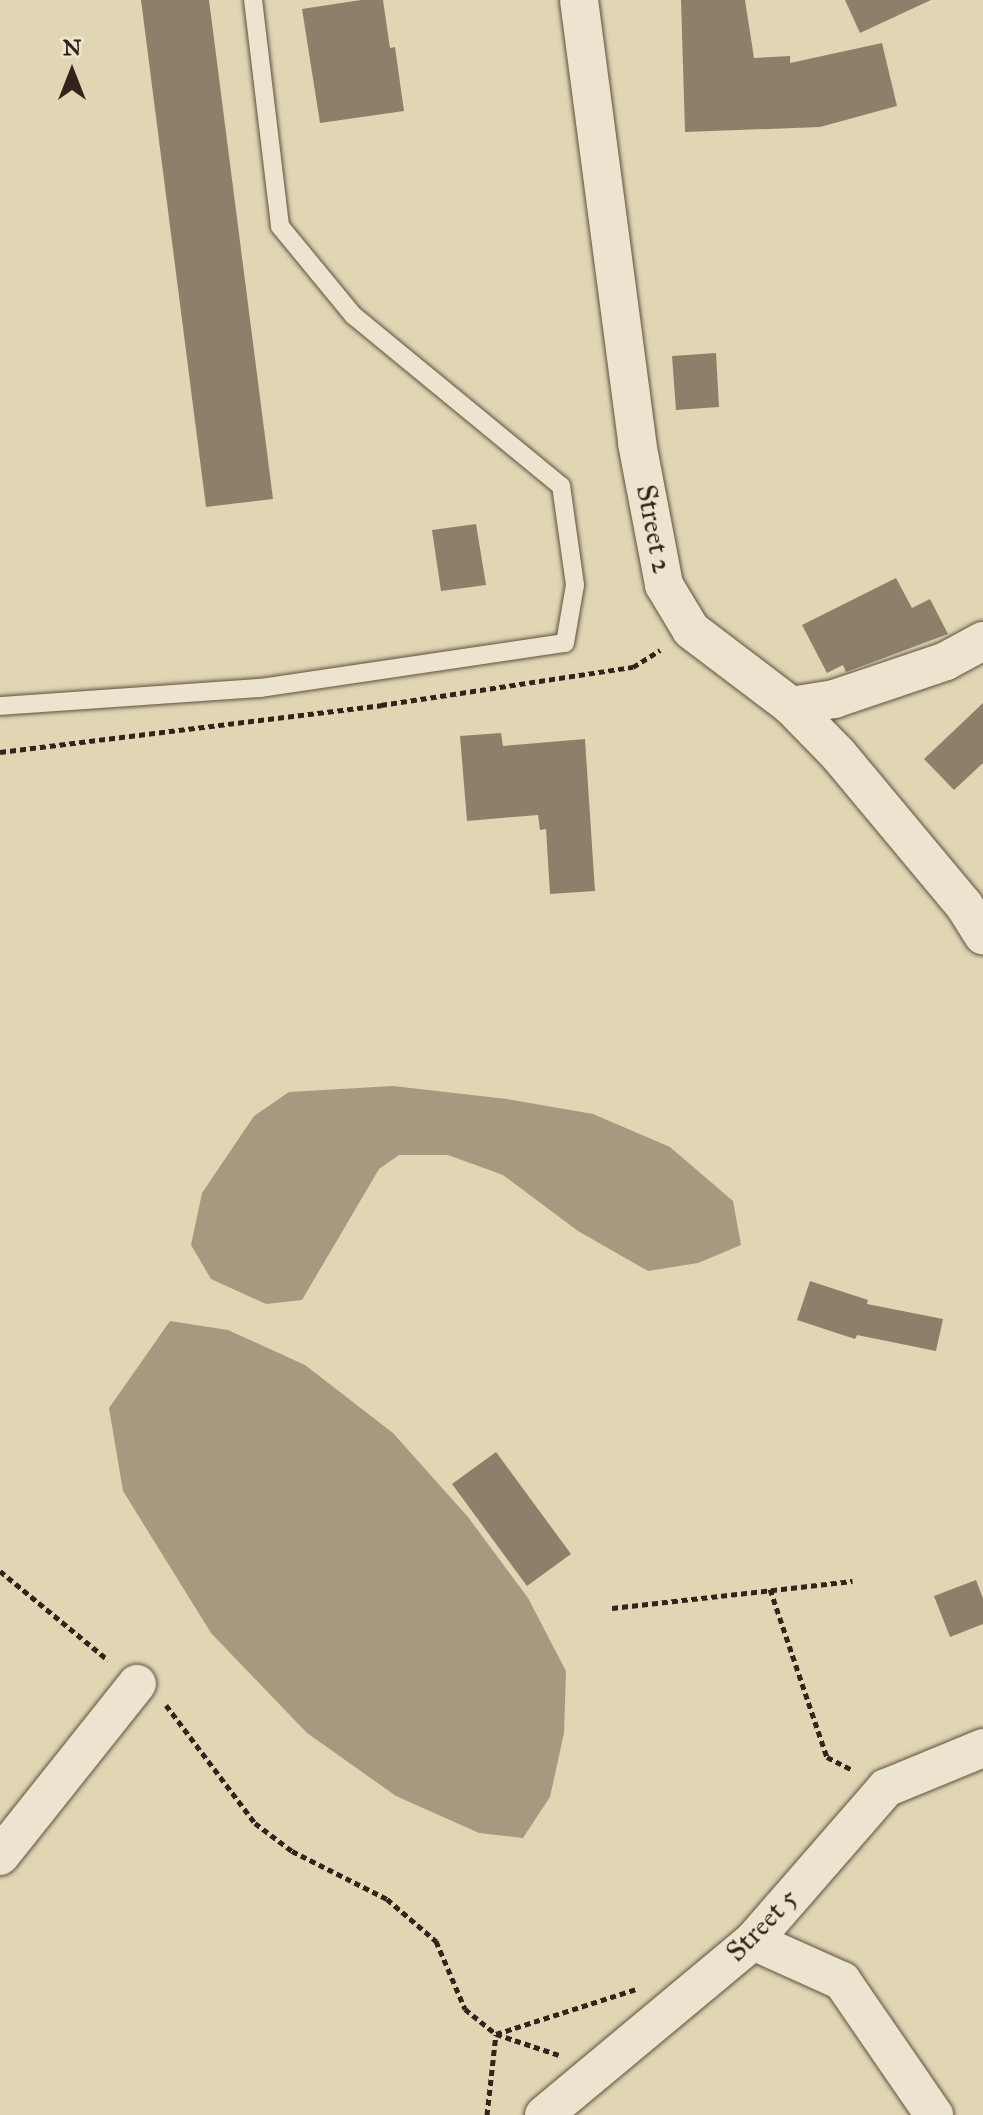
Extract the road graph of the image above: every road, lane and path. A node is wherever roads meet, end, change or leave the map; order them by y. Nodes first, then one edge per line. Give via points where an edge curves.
1 (253, 0) edge
2 (579, 0) edge
3 (983, 641) edge
4 (0, 706) edge
5 (791, 706) junction
6 (983, 936) edge
7 (0, 1571) edge
8 (852, 1581) dead end
9 (770, 1589) junction
10 (612, 1608) dead end
11 (137, 1684) junction
12 (983, 1748) edge
13 (886, 1788) junction
14 (0, 1856) edge
15 (753, 1941) junction
16 (704, 1982) junction
17 (496, 2034) junction
18 (608, 2061) junction
19 (487, 2115) edge
20 (544, 2115) edge
21 (934, 2115) edge

1 - 4 lane via 280,226 353,315 561,486 575,585 565,643 260,688
2 - 5 street, Street 2 via 637,443 664,585 691,630
3 - 5 street via 946,661 876,685
5 - 6 street, Street 2 via 888,811
7 - 11 path
8 - 9 path
9 - 10 path
9 - 13 path via 827,1757
11 - 14 street
11 - 17 path via 162,1699 255,1823 292,1851 387,1899 436,1941 465,2009
12 - 13 street, Street 5
13 - 15 street, Street 5
15 - 16 street, Street 5
15 - 21 street via 842,1981
16 - 17 path via 666,1981 604,1996
16 - 18 street, Street 5
17 - 18 path via 570,2059
17 - 19 path
18 - 20 street, Street 5

